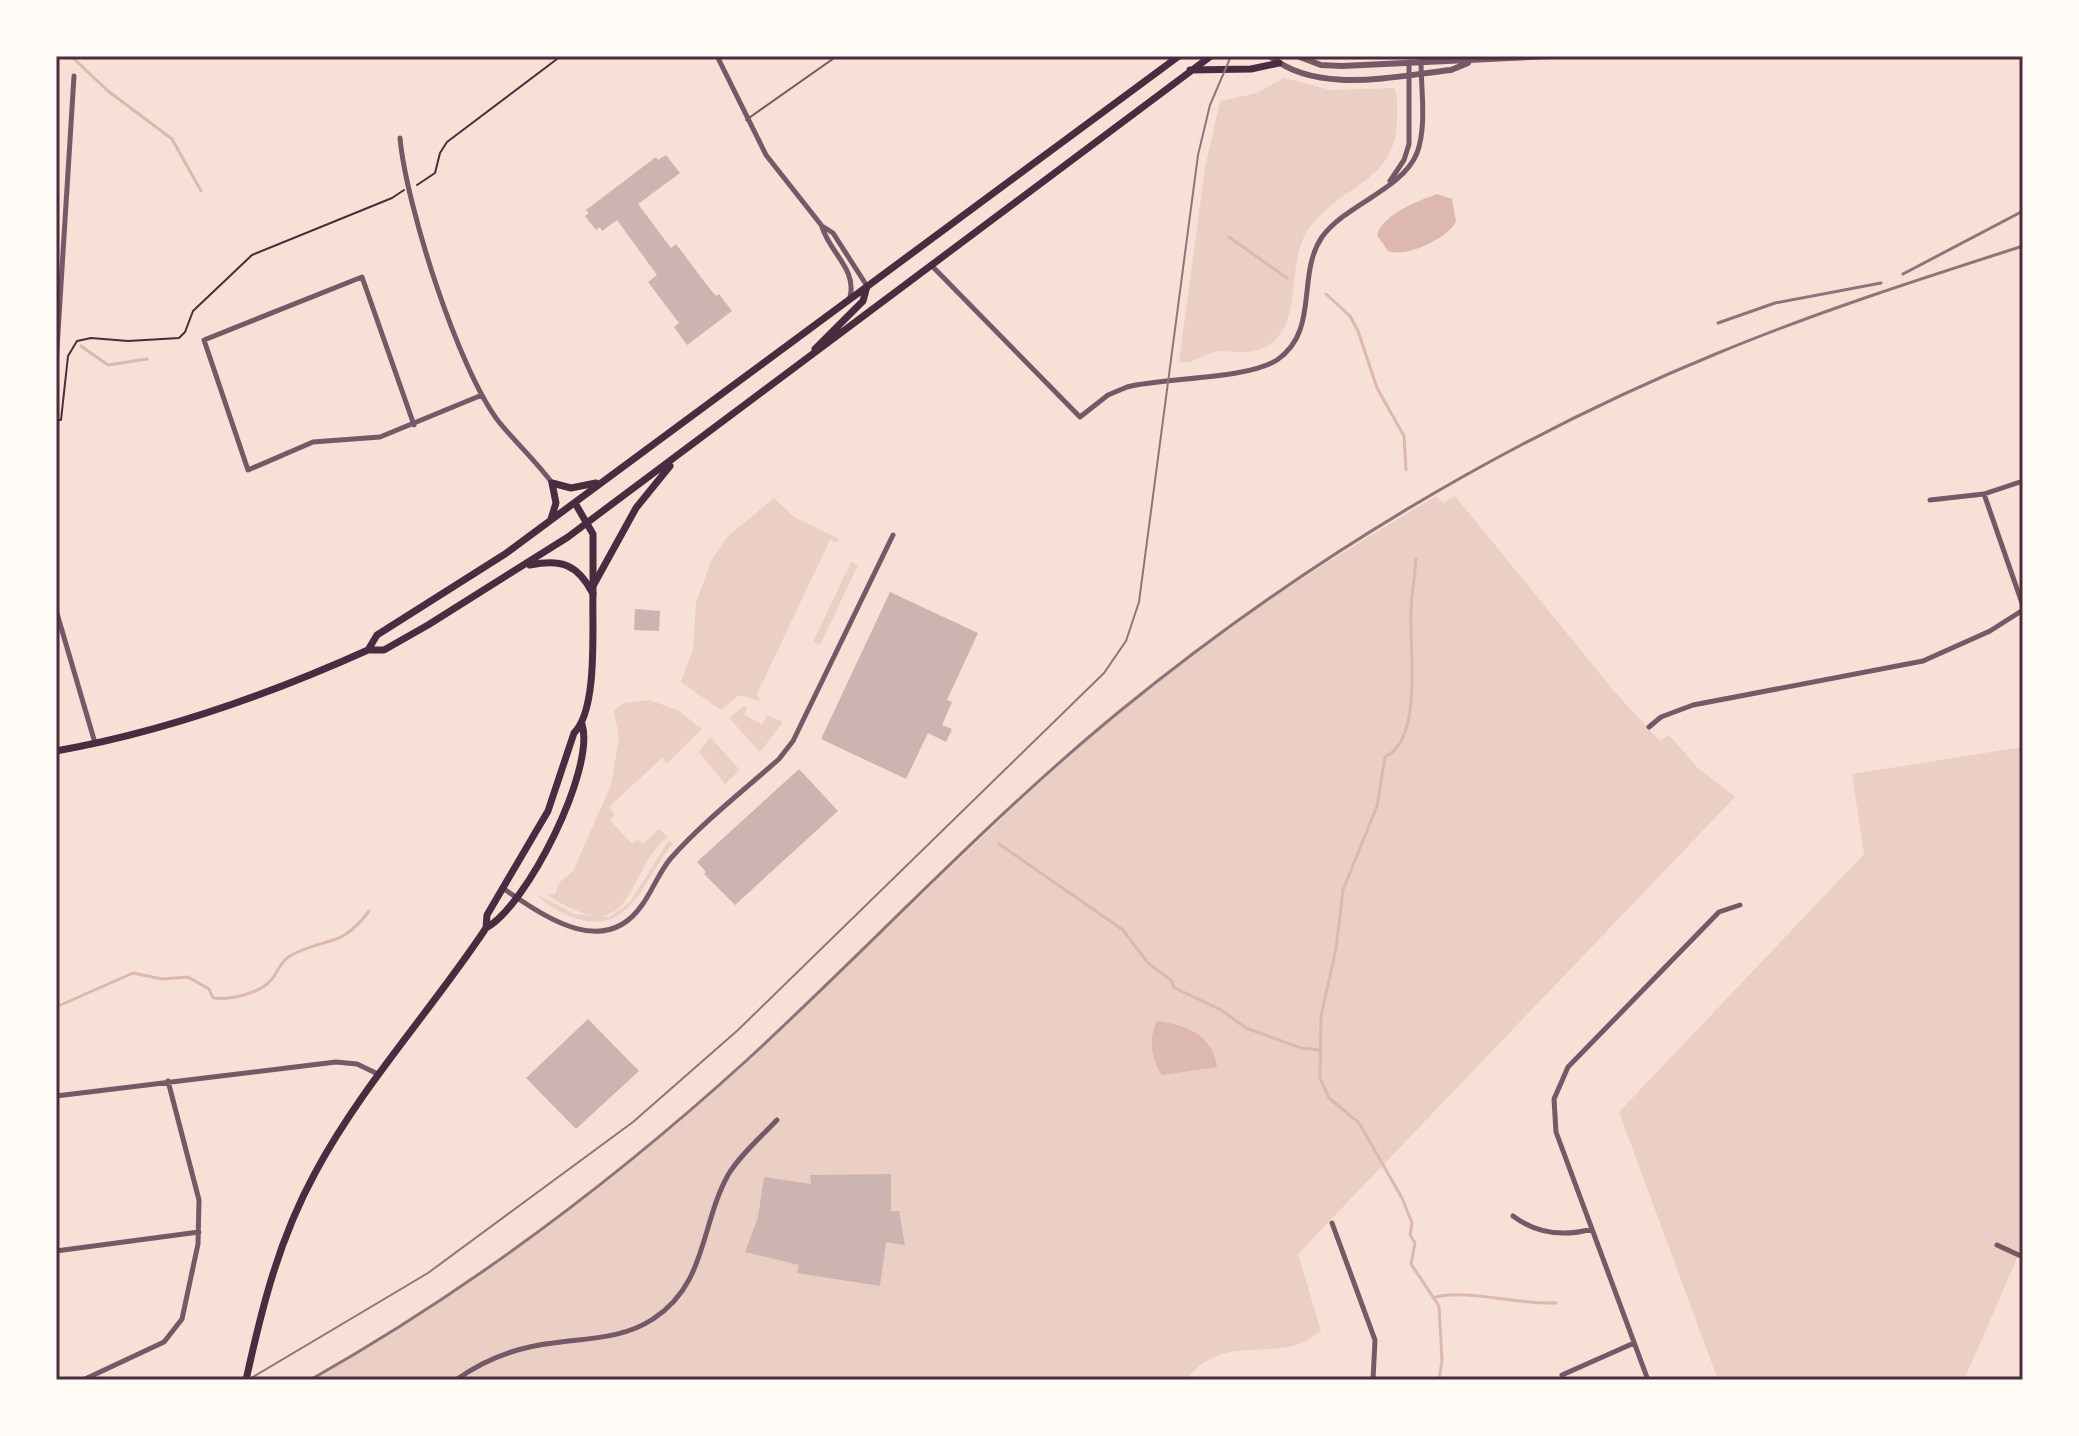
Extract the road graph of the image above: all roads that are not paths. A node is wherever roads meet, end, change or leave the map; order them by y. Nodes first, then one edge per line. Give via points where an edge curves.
1 (717, 56) edge
2 (837, 56) edge
3 (1179, 56) edge
4 (1211, 56) edge
5 (1270, 56) edge
6 (1297, 56) edge
7 (1551, 56) edge
8 (1421, 61) junction
9 (1409, 62) junction
10 (1279, 63) junction
11 (1468, 63) junction
12 (1188, 70) junction
13 (1421, 73) junction
14 (1409, 74) junction
15 (74, 76) dead end
16 (746, 120) junction
17 (400, 138) dead end
18 (1389, 181) junction
19 (822, 226) junction
20 (931, 265) junction
21 (867, 286) junction
22 (850, 297) junction
23 (57, 341) edge
24 (803, 362) junction
25 (56, 365) edge
26 (482, 395) junction
27 (414, 425) junction
28 (673, 461) junction
29 (2023, 481) edge
30 (602, 482) junction
31 (552, 483) junction
32 (1984, 494) junction
33 (1930, 500) dead end
34 (575, 503) junction
35 (550, 521) junction
36 (587, 522) junction
37 (893, 535) dead end
38 (524, 567) junction
39 (593, 590) junction
40 (2023, 608) edge
41 (56, 610) edge
42 (368, 650) junction
43 (582, 724) junction
44 (1649, 727) dead end
45 (95, 743) junction
46 (56, 751) edge
47 (504, 889) junction
48 (516, 897) junction
49 (1740, 905) dead end
50 (486, 928) junction
51 (379, 1075) junction
52 (168, 1081) junction
53 (56, 1096) edge
54 (777, 1120) dead end
55 (1513, 1216) dead end
56 (1332, 1223) dead end
57 (1592, 1229) junction
58 (199, 1232) junction
59 (1997, 1245) dead end
60 (56, 1251) edge
61 (2023, 1257) edge
62 (1634, 1343) junction
63 (1562, 1375) dead end
64 (83, 1380) edge
65 (246, 1380) edge
66 (456, 1380) edge
67 (1373, 1380) edge
68 (1648, 1380) edge

1 - 16 street
2 - 16 lane
3 - 21 main road
4 - 12 main road
5 - 10 street
6 - 9 street via 1321,65
7 - 11 street
8 - 9 street
8 - 11 street
8 - 13 street
9 - 14 street
10 - 12 main road
10 - 14 street via 1304,75 1334,80
11 - 13 street
12 - 20 main road
13 - 14 street
13 - 18 street via 1417,151 1404,173
14 - 18 street via 1409,144
15 - 23 street
16 - 19 street via 771,163
17 - 26 street via 408,189
18 - 20 street via 1321,240 1312,261 1303,324 1280,357 1257,368 1122,389 1080,417
19 - 21 street via 833,233
19 - 22 street via 851,277
20 - 24 main road
21 - 22 main road
21 - 24 main road via 863,301
22 - 30 main road
23 - 25 street
24 - 28 main road
26 - 27 street
26 - 31 street
27 - 27 street via 362,277 204,340 248,470 313,442 380,437
28 - 36 main road
28 - 39 main road via 636,508
29 - 32 street
30 - 31 main road via 571,488
30 - 34 main road
31 - 35 main road via 556,503
32 - 33 street
32 - 40 street
34 - 35 main road
34 - 36 main road
35 - 42 main road via 482,571 377,635
36 - 38 main road
36 - 39 main road via 594,540
37 - 48 street via 793,741 670,859 634,914 611,929 582,932
38 - 39 main road via 564,563
38 - 42 main road via 384,650
39 - 43 main road via 590,676
40 - 44 street via 1990,631 1923,661 1686,707
41 - 45 street
42 - 45 main road via 226,708
43 - 47 main road via 574,733 548,811
43 - 48 main road via 586,736 574,784 552,839
45 - 46 main road
47 - 48 street
47 - 50 main road via 487,915
48 - 50 main road via 499,921
49 - 57 street via 1719,912 1568,1067 1557,1087 1556,1132
50 - 51 main road
51 - 52 street via 357,1064 336,1062
51 - 65 main road via 336,1136 298,1205 271,1274
52 - 53 street
52 - 58 street via 196,1184
54 - 66 street via 728,1175 696,1271 667,1309 617,1335 507,1352
55 - 57 street via 1554,1234
56 - 67 street via 1375,1340
57 - 62 street
58 - 60 street
58 - 64 street via 177,1329 164,1342
59 - 61 street
62 - 63 street
62 - 68 street

